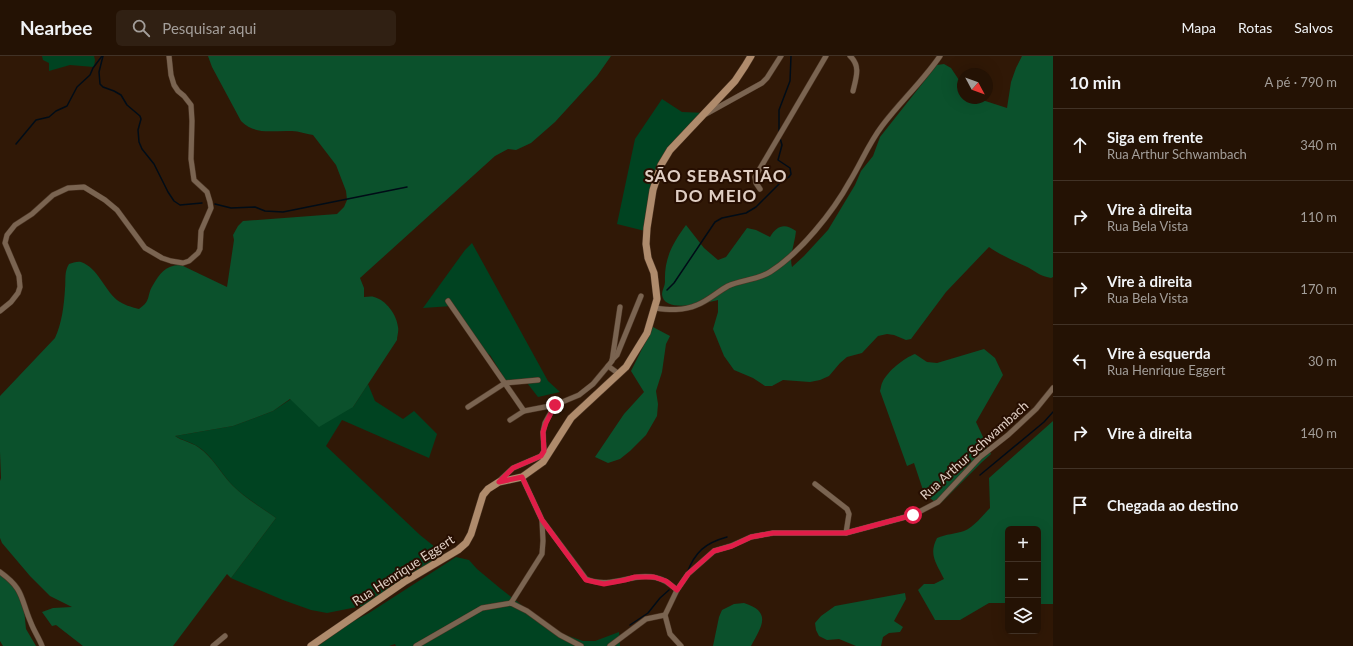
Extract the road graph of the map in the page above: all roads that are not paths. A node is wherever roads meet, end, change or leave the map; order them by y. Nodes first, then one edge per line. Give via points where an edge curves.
1 (168, 56) edge
2 (750, 56) edge
3 (781, 56) edge
4 (826, 56) edge
5 (850, 56) edge
6 (940, 56) edge
7 (853, 91) dead end
8 (702, 116) junction
9 (760, 189) dead end
10 (641, 296) dead end
11 (448, 301) dead end
12 (620, 307) dead end
13 (655, 308) junction
14 (0, 311) edge
15 (612, 361) junction
16 (608, 366) junction
17 (619, 374) junction
18 (538, 380) dead end
19 (505, 383) junction
20 (1053, 388) edge
21 (555, 405) junction
22 (468, 407) dead end
23 (524, 411) junction
24 (510, 420) dead end
25 (522, 477) junction
26 (499, 482) junction
27 (815, 484) dead end
28 (542, 520) junction
29 (846, 533) junction
30 (0, 572) edge
31 (677, 590) junction
32 (511, 602) junction
33 (665, 615) junction
34 (225, 636) dead end
35 (41, 644) edge
36 (45, 646) edge
37 (213, 646) edge
38 (311, 646) edge
39 (416, 646) edge
40 (581, 646) edge
41 (610, 646) edge
42 (681, 646) edge

1 - 14 street via 174,86 190,105 194,180 207,192 211,208 201,231 198,253 183,263 162,258 145,248 117,210 105,200 84,187 68,188 53,195 16,225 8,235 5,243 19,276 20,287 11,302
2 - 8 street, Rua Henrique Eggert via 735,81
3 - 8 street via 762,83
4 - 9 street via 755,177
5 - 7 street via 857,68
6 - 13 street via 882,126 828,216 785,261 769,273 736,282 697,305 670,310
8 - 13 street, Rua Henrique Eggert via 670,150 661,165 654,190 646,244 656,287
10 - 15 street via 617,355
11 - 19 street
12 - 15 street
13 - 17 street, Rua Henrique Eggert via 647,333
15 - 16 street
16 - 17 street
16 - 21 street via 593,384 579,395
17 - 25 street, Rua Henrique Eggert via 571,418 543,462
18 - 19 street
19 - 22 street
19 - 23 street
20 - 29 street, Rua Arthur Schwambach via 1008,435 980,457 938,502 913,515
21 - 23 street
21 - 26 street via 543,432 544,451 541,456 513,468
23 - 24 street
25 - 26 street, Rua Henrique Eggert
25 - 28 street
26 - 38 street, Rua Henrique Eggert via 488,488 483,495 471,534 458,550 404,582
27 - 29 street via 847,509 849,514
28 - 31 street via 586,580 604,584 635,577 654,577 666,581
28 - 32 street via 542,554
29 - 31 street, Rua Arthur Schwambach via 773,533 751,537 714,551 688,574
30 - 35 street via 19,589 30,622
31 - 33 street, Rua Arthur Schwambach
32 - 39 street via 482,608
32 - 40 street
33 - 41 street via 646,618
33 - 42 street via 670,634
34 - 37 street
35 - 36 street

